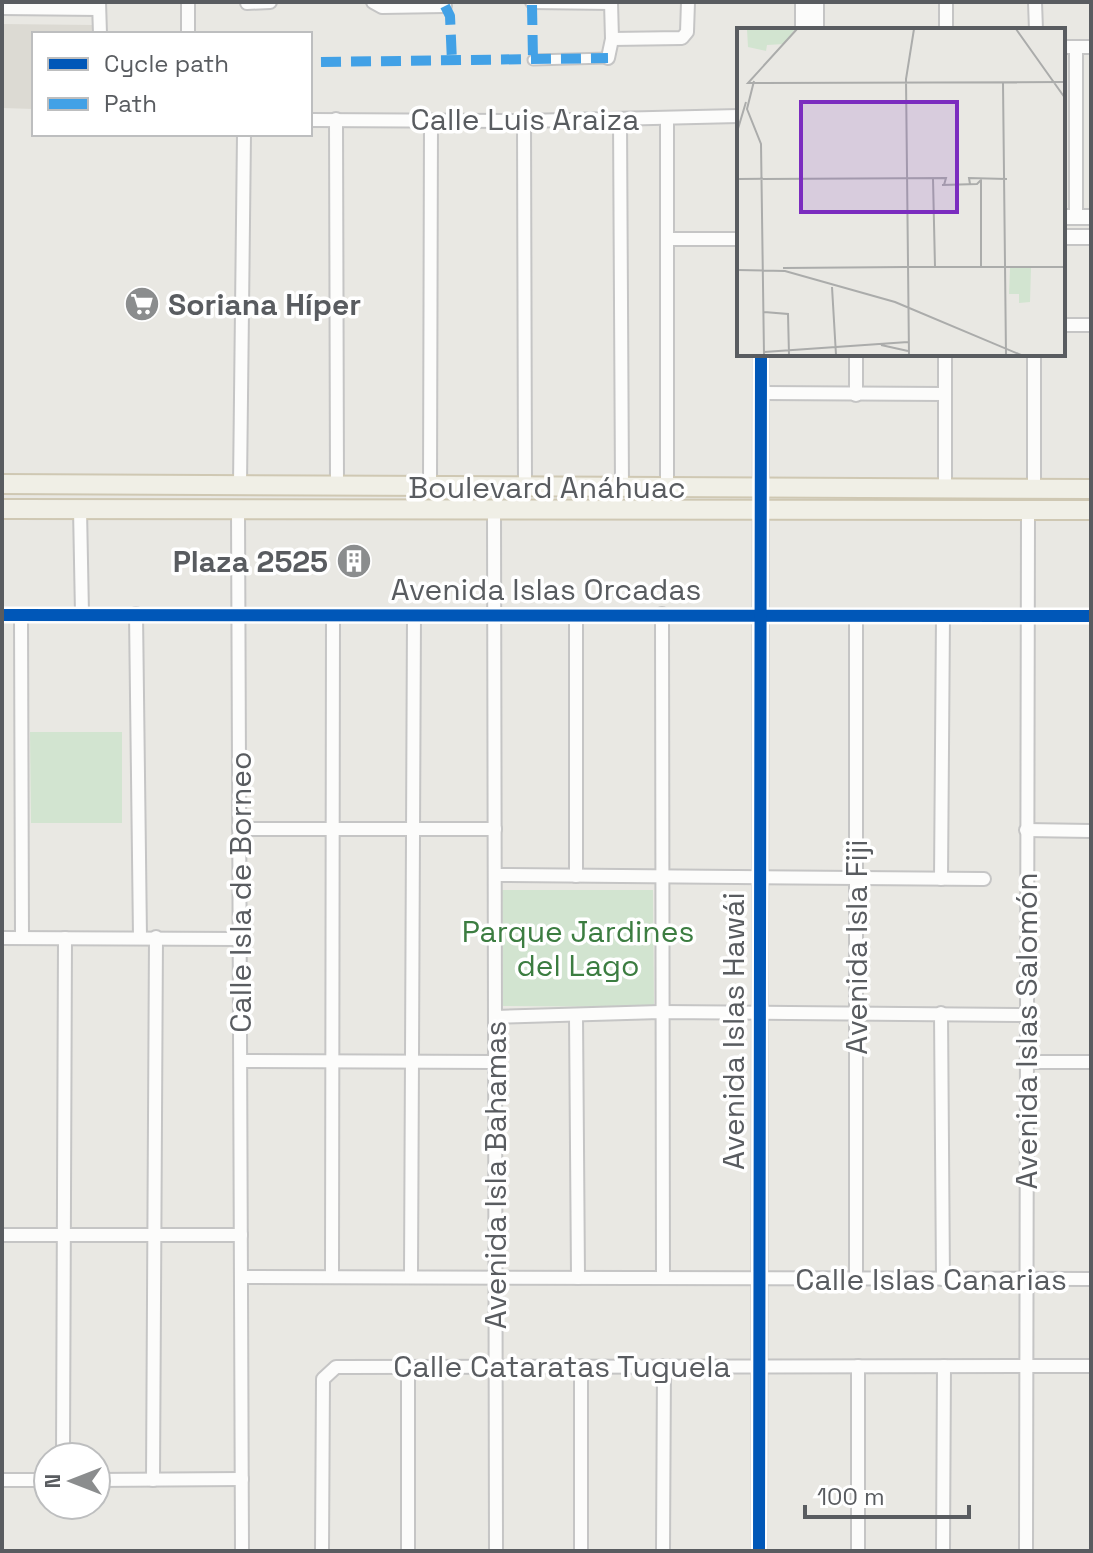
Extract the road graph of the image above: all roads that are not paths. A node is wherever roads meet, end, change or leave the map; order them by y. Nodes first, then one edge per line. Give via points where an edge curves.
1 (188, 2) edge
2 (270, 2) edge
3 (688, 2) edge
4 (803, 2) edge
5 (816, 2) edge
6 (946, 2) edge
7 (1035, 2) edge
8 (247, 3) edge
9 (532, 3) edge
10 (591, 3) edge
11 (611, 3) edge
12 (378, 4) edge
13 (431, 4) edge
14 (99, 5) edge
15 (445, 6) dead end
16 (2, 8) edge
17 (803, 28) edge
18 (816, 28) edge
19 (946, 28) edge
20 (1036, 28) edge
21 (100, 32) edge
22 (188, 32) edge
23 (612, 39) junction
24 (1070, 47) edge
25 (1091, 47) edge
26 (608, 58) joint
27 (533, 60) dead end
28 (737, 116) edge
29 (667, 118) junction
30 (336, 119) junction
31 (620, 119) junction
32 (312, 120) edge
33 (431, 121) junction
34 (524, 121) junction
35 (244, 136) edge
36 (1077, 217) edge
37 (1065, 237) edge
38 (1091, 237) edge
39 (669, 239) junction
40 (737, 239) edge
41 (1065, 325) edge
42 (1091, 325) edge
43 (761, 356) edge
44 (856, 356) edge
45 (945, 356) edge
46 (1034, 356) edge
47 (761, 393) junction
48 (945, 394) junction
49 (856, 395) junction
50 (2, 484) edge
51 (240, 485) junction
52 (337, 486) junction
53 (430, 486) junction
54 (525, 487) junction
55 (622, 487) junction
56 (667, 487) junction
57 (762, 487) junction
58 (1034, 489) junction
59 (1091, 489) edge
60 (945, 490) junction
61 (238, 508) junction
62 (2, 509) edge
63 (80, 509) junction
64 (494, 510) junction
65 (762, 510) junction
66 (1091, 510) edge
67 (1028, 511) junction
68 (82, 614) junction
69 (136, 614) junction
70 (662, 614) junction
71 (2, 615) edge
72 (21, 615) junction
73 (238, 615) junction
74 (333, 615) junction
75 (414, 615) junction
76 (495, 615) junction
77 (576, 615) junction
78 (761, 616) junction
79 (856, 616) junction
80 (943, 616) junction
81 (1028, 616) junction
82 (1091, 616) edge
83 (239, 829) junction
84 (331, 829) junction
85 (495, 829) junction
86 (413, 830) junction
87 (1026, 830) junction
88 (1091, 831) edge
89 (495, 875) junction
90 (576, 876) junction
91 (660, 879) junction
92 (758, 879) junction
93 (941, 879) junction
94 (984, 879) dead end
95 (857, 880) junction
96 (140, 937) junction
97 (156, 937) junction
98 (2, 938) edge
99 (22, 938) junction
100 (65, 938) junction
101 (240, 939) junction
102 (660, 1012) junction
103 (856, 1012) junction
104 (758, 1013) junction
105 (941, 1013) junction
106 (1026, 1015) junction
107 (576, 1016) junction
108 (495, 1017) junction
109 (242, 1061) junction
110 (412, 1061) junction
111 (331, 1062) junction
112 (495, 1062) junction
113 (1026, 1062) junction
114 (1091, 1062) edge
115 (64, 1234) junction
116 (2, 1235) edge
117 (241, 1235) junction
118 (154, 1236) junction
119 (242, 1277) junction
120 (332, 1277) junction
121 (411, 1277) junction
122 (494, 1278) junction
123 (578, 1278) junction
124 (663, 1278) junction
125 (759, 1278) junction
126 (856, 1278) junction
127 (943, 1279) junction
128 (1026, 1279) junction
129 (1091, 1279) edge
130 (408, 1366) junction
131 (496, 1366) junction
132 (581, 1366) junction
133 (664, 1366) junction
134 (759, 1366) junction
135 (858, 1366) junction
136 (944, 1366) junction
137 (1026, 1366) junction
138 (1091, 1366) edge
139 (63, 1441) edge
140 (242, 1479) junction
141 (2, 1480) edge
142 (32, 1480) edge
143 (112, 1480) edge
144 (153, 1480) junction
145 (242, 1551) edge
146 (322, 1551) edge
147 (408, 1551) edge
148 (496, 1551) edge
149 (581, 1551) edge
150 (663, 1551) edge
151 (759, 1551) edge
152 (858, 1551) edge
153 (943, 1551) edge
154 (1026, 1551) edge

1 - 22 street
2 - 8 street
3 - 23 street via 685,36
4 - 17 street
5 - 18 street
6 - 19 street
7 - 20 street
9 - 10 street
10 - 11 street
11 - 23 street
12 - 13 street
13 - 15 street
14 - 16 street
14 - 21 street
23 - 26 street
24 - 25 street
24 - 36 street
26 - 27 street
28 - 29 street, Calle Luis Araiza
29 - 31 street, Calle Luis Araiza
29 - 39 street
30 - 32 street, Calle Luis Araiza
30 - 33 street, Calle Luis Araiza
30 - 52 street
31 - 34 street, Calle Luis Araiza
31 - 55 street
33 - 34 street, Calle Luis Araiza
33 - 53 street
34 - 54 street
35 - 51 street
37 - 38 street
39 - 40 street
39 - 56 street
41 - 42 street
43 - 47 street, Avenida Islas Hawái
44 - 49 street
45 - 48 street
46 - 58 street
47 - 49 street
47 - 57 street, Avenida Islas Hawái
48 - 49 street
48 - 60 street
50 - 51 main road, Boulevard Anáhuac
51 - 52 main road, Boulevard Anáhuac
52 - 53 main road, Boulevard Anáhuac
53 - 54 main road, Boulevard Anáhuac
54 - 55 main road, Boulevard Anáhuac
55 - 56 main road, Boulevard Anáhuac
56 - 57 main road, Boulevard Anáhuac
57 - 60 main road, Boulevard Anáhuac
57 - 65 street, Avenida Islas Hawái
58 - 59 main road, Boulevard Anáhuac
58 - 60 main road, Boulevard Anáhuac
61 - 63 main road, Boulevard Anáhuac
61 - 64 main road, Boulevard Anáhuac
61 - 73 street, Calle Isla de Borneo
62 - 63 main road, Boulevard Anáhuac
63 - 68 street
64 - 65 main road, Boulevard Anáhuac
64 - 76 street, Avenida Isla Bahamas
65 - 67 main road, Boulevard Anáhuac
65 - 78 street, Avenida Islas Hawái
66 - 67 main road, Boulevard Anáhuac
67 - 81 street, Avenida Islas Salomón
68 - 69 street, Avenida Islas Orcadas
68 - 72 street, Avenida Islas Orcadas
69 - 73 street, Avenida Islas Orcadas
69 - 96 street
70 - 77 street, Avenida Islas Orcadas
70 - 78 street, Avenida Islas Orcadas
70 - 91 street
71 - 72 street, Avenida Islas Orcadas
72 - 99 street
73 - 74 street, Avenida Islas Orcadas
73 - 83 street, Calle Isla de Borneo
74 - 75 street, Avenida Islas Orcadas
74 - 84 street
75 - 76 street, Avenida Islas Orcadas
75 - 86 street
76 - 77 street, Avenida Islas Orcadas
76 - 85 street, Avenida Isla Bahamas
77 - 90 street
78 - 79 street, Avenida Islas Orcadas
78 - 92 street, Avenida Islas Hawái
79 - 80 street, Avenida Islas Orcadas
79 - 95 street, Avenida Isla Fiji
80 - 81 street, Avenida Islas Orcadas
80 - 93 street
81 - 82 street, Avenida Islas Orcadas
81 - 87 street, Avenida Islas Salomón
83 - 84 street
83 - 101 street, Calle Isla de Borneo
84 - 86 street
84 - 111 street
85 - 86 street
85 - 89 street, Avenida Isla Bahamas
86 - 110 street
87 - 88 street
87 - 106 street, Avenida Islas Salomón
89 - 90 street
89 - 108 street, Avenida Isla Bahamas
90 - 91 street
91 - 92 street
91 - 102 street
92 - 95 street
92 - 104 street, Avenida Islas Hawái
93 - 94 street
93 - 95 street
95 - 103 street, Avenida Isla Fiji
96 - 97 street
96 - 100 street
97 - 101 street
97 - 118 street
98 - 99 street
99 - 100 street
100 - 115 street
101 - 109 street, Calle Isla de Borneo
102 - 104 street
102 - 107 street
102 - 124 street
103 - 104 street
103 - 105 street
103 - 126 street, Avenida Isla Fiji
104 - 125 street, Avenida Islas Hawái
105 - 106 street
105 - 127 street
106 - 113 street, Avenida Islas Salomón
107 - 108 street
107 - 123 street
108 - 112 street, Avenida Isla Bahamas
109 - 111 street
109 - 117 street, Calle Isla de Borneo
110 - 111 street
110 - 112 street
110 - 121 street
111 - 120 street
112 - 122 street, Avenida Isla Bahamas
113 - 114 street
113 - 128 street, Avenida Islas Salomón
115 - 116 street
115 - 118 street
115 - 139 street
117 - 118 street
117 - 119 street, Calle Isla de Borneo
118 - 144 street
119 - 120 street, Calle Islas Canarias
119 - 140 street, Calle Isla de Borneo
120 - 121 street, Calle Islas Canarias
121 - 122 street, Calle Islas Canarias
122 - 123 street, Calle Islas Canarias
122 - 131 street, Avenida Isla Bahamas
123 - 124 street, Calle Islas Canarias
124 - 125 street, Calle Islas Canarias
125 - 126 street, Calle Islas Canarias
125 - 134 street, Avenida Islas Hawái
126 - 127 street, Calle Islas Canarias
127 - 128 street, Calle Islas Canarias
128 - 129 street, Calle Islas Canarias
128 - 137 street, Avenida Islas Salomón
130 - 131 street, Calle Cataratas Tuguela
130 - 146 street, Calle Cataratas Tuguela via 336,1367 324,1375
130 - 147 street
131 - 132 street, Calle Cataratas Tuguela
131 - 148 street, Avenida Isla Bahamas
132 - 133 street, Calle Cataratas Tuguela
132 - 149 street
133 - 134 street, Calle Cataratas Tuguela
133 - 150 street
134 - 135 street, Calle Cataratas Tuguela
134 - 151 street, Avenida Islas Hawái
135 - 136 street, Calle Cataratas Tuguela
135 - 152 street
136 - 137 street, Calle Cataratas Tuguela
136 - 153 street
137 - 138 street, Calle Cataratas Tuguela
137 - 154 street, Avenida Islas Salomón
140 - 144 street
140 - 145 street, Calle Isla de Borneo
141 - 142 street
143 - 144 street

